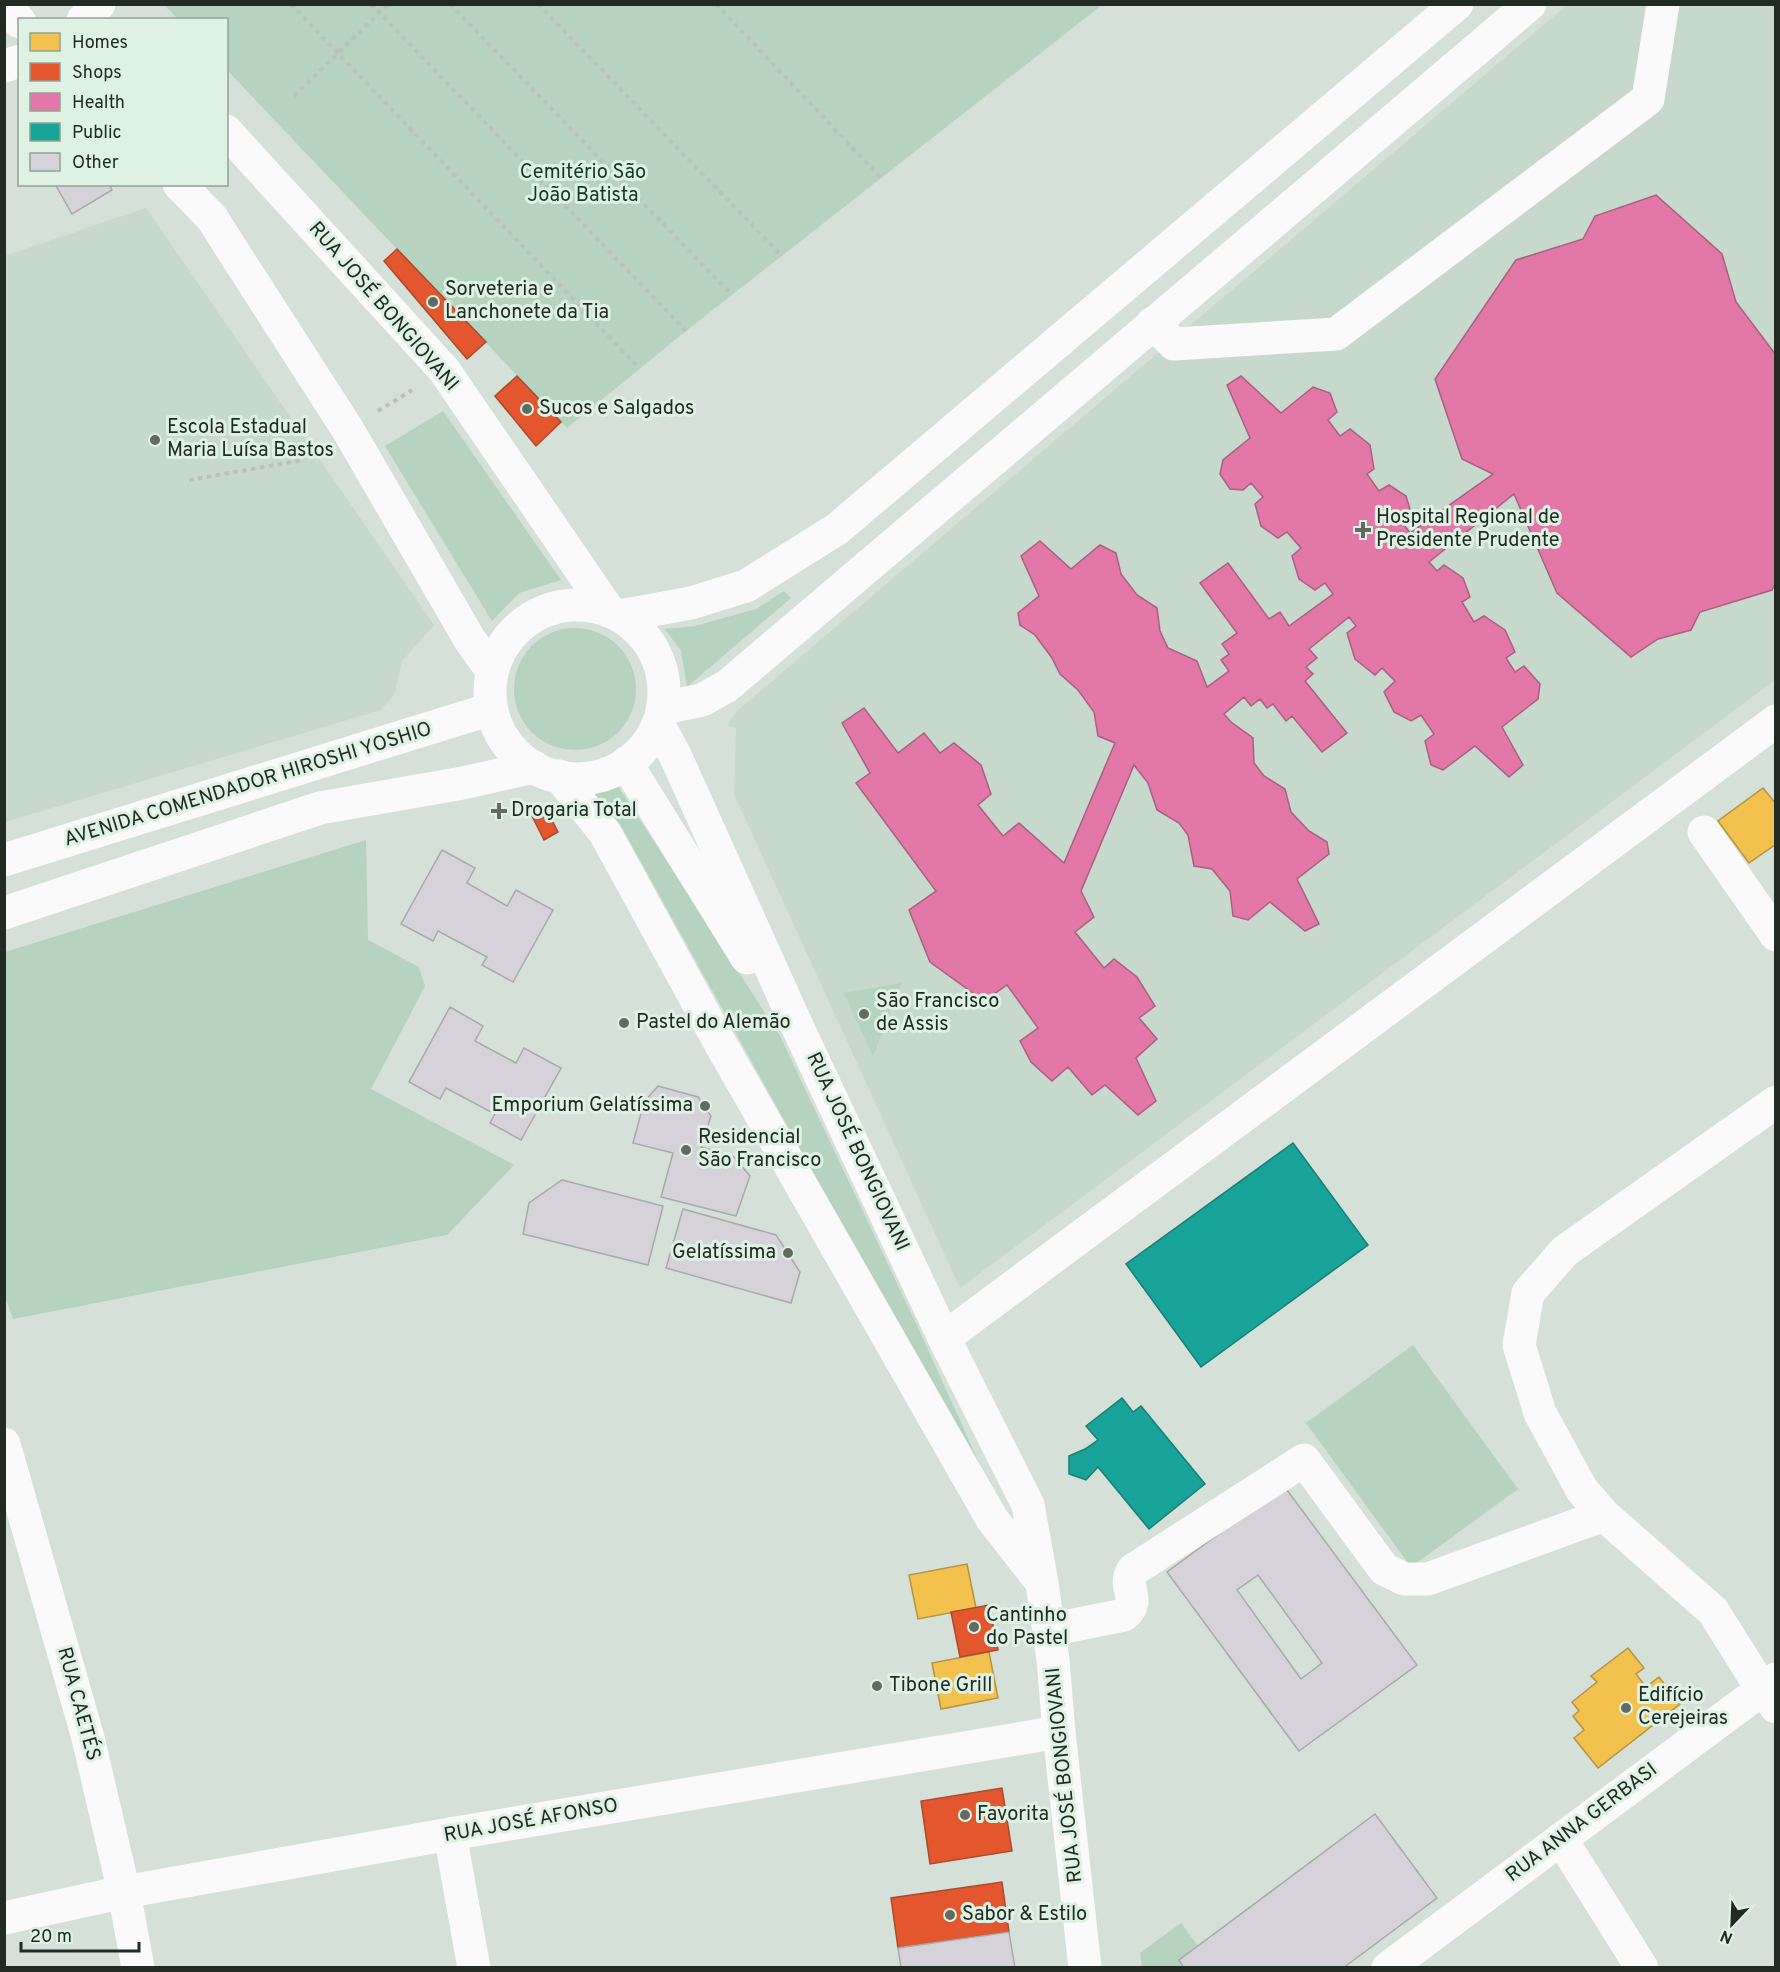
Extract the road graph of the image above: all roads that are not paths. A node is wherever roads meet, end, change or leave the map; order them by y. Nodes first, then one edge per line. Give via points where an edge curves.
1 (99, 4) edge
2 (108, 4) edge
3 (1457, 4) edge
4 (1530, 4) edge
5 (1663, 4) edge
6 (4, 6) edge
7 (85, 18) edge
8 (121, 18) edge
9 (18, 20) edge
10 (1321, 121) junction
11 (228, 133) edge
12 (1345, 161) junction
13 (181, 186) edge
14 (1154, 323) junction
15 (1079, 324) junction
16 (1110, 360) junction
17 (614, 614) junction
18 (492, 671) junction
19 (491, 709) junction
20 (661, 716) junction
21 (1776, 721) edge
22 (627, 763) junction
23 (547, 772) junction
24 (1704, 832) dead end
25 (4, 860) edge
26 (4, 913) edge
27 (1776, 935) edge
28 (797, 1026) junction
29 (1776, 1102) edge
30 (944, 1338) junction
31 (4, 1444) edge
32 (1605, 1515) junction
33 (1042, 1583) junction
34 (1049, 1630) junction
35 (1771, 1692) edge
36 (1059, 1732) junction
37 (450, 1834) junction
38 (1561, 1839) junction
39 (124, 1892) junction
40 (4, 1918) edge
41 (138, 1968) edge
42 (474, 1968) edge
43 (1085, 1968) edge
44 (1388, 1968) edge
45 (1642, 1968) edge

1 - 7 street
2 - 8 street
3 - 10 street
4 - 12 street
5 - 14 street via 1648,99 1336,334 1174,344
6 - 9 street
10 - 12 street
10 - 15 street
11 - 17 street, RUA JOSÉ BONGIOVANI via 444,370
12 - 14 street
13 - 18 street via 212,218 348,430
14 - 16 street
15 - 16 street
15 - 17 street via 837,529 746,586 691,603
16 - 20 street via 727,686
17 - 18 street via 585,605 560,606 536,614 516,628 501,648
17 - 20 street via 641,634 656,657 663,683
18 - 19 street
19 - 23 street via 514,752
19 - 25 street, AVENIDA COMENDADOR HIROSHI YOSHIO
20 - 22 street via 643,748
20 - 28 street, RUA JOSÉ BONGIOVANI
21 - 30 street
22 - 23 street via 606,774 583,779
22 - 28 street via 750,962
23 - 26 street via 320,808
23 - 33 street, RUA JOSÉ BONGIOVANI via 605,833 720,1043 992,1519
24 - 27 street
28 - 30 street, RUA JOSÉ BONGIOVANI
29 - 32 street via 1564,1251 1528,1293 1519,1345 1540,1413 1582,1490
30 - 33 street, RUA JOSÉ BONGIOVANI via 1028,1505
31 - 39 street, RUA CAETÉS via 88,1738
32 - 34 street via 1428,1579 1404,1579 1384,1569 1304,1460 1133,1570 1128,1582 1133,1599 1131,1609 1124,1615
32 - 35 street via 1713,1611
33 - 34 street, RUA JOSÉ BONGIOVANI
34 - 36 street, RUA JOSÉ BONGIOVANI
35 - 38 street, RUA ANNA GERBASI
36 - 37 street, RUA JOSÉ AFONSO
36 - 43 street, RUA JOSÉ BONGIOVANI
37 - 39 street, RUA JOSÉ AFONSO
37 - 42 street
38 - 44 street, RUA ANNA GERBASI
38 - 45 street
39 - 40 street, RUA JOSÉ AFONSO
39 - 41 street, RUA CAETÉS

